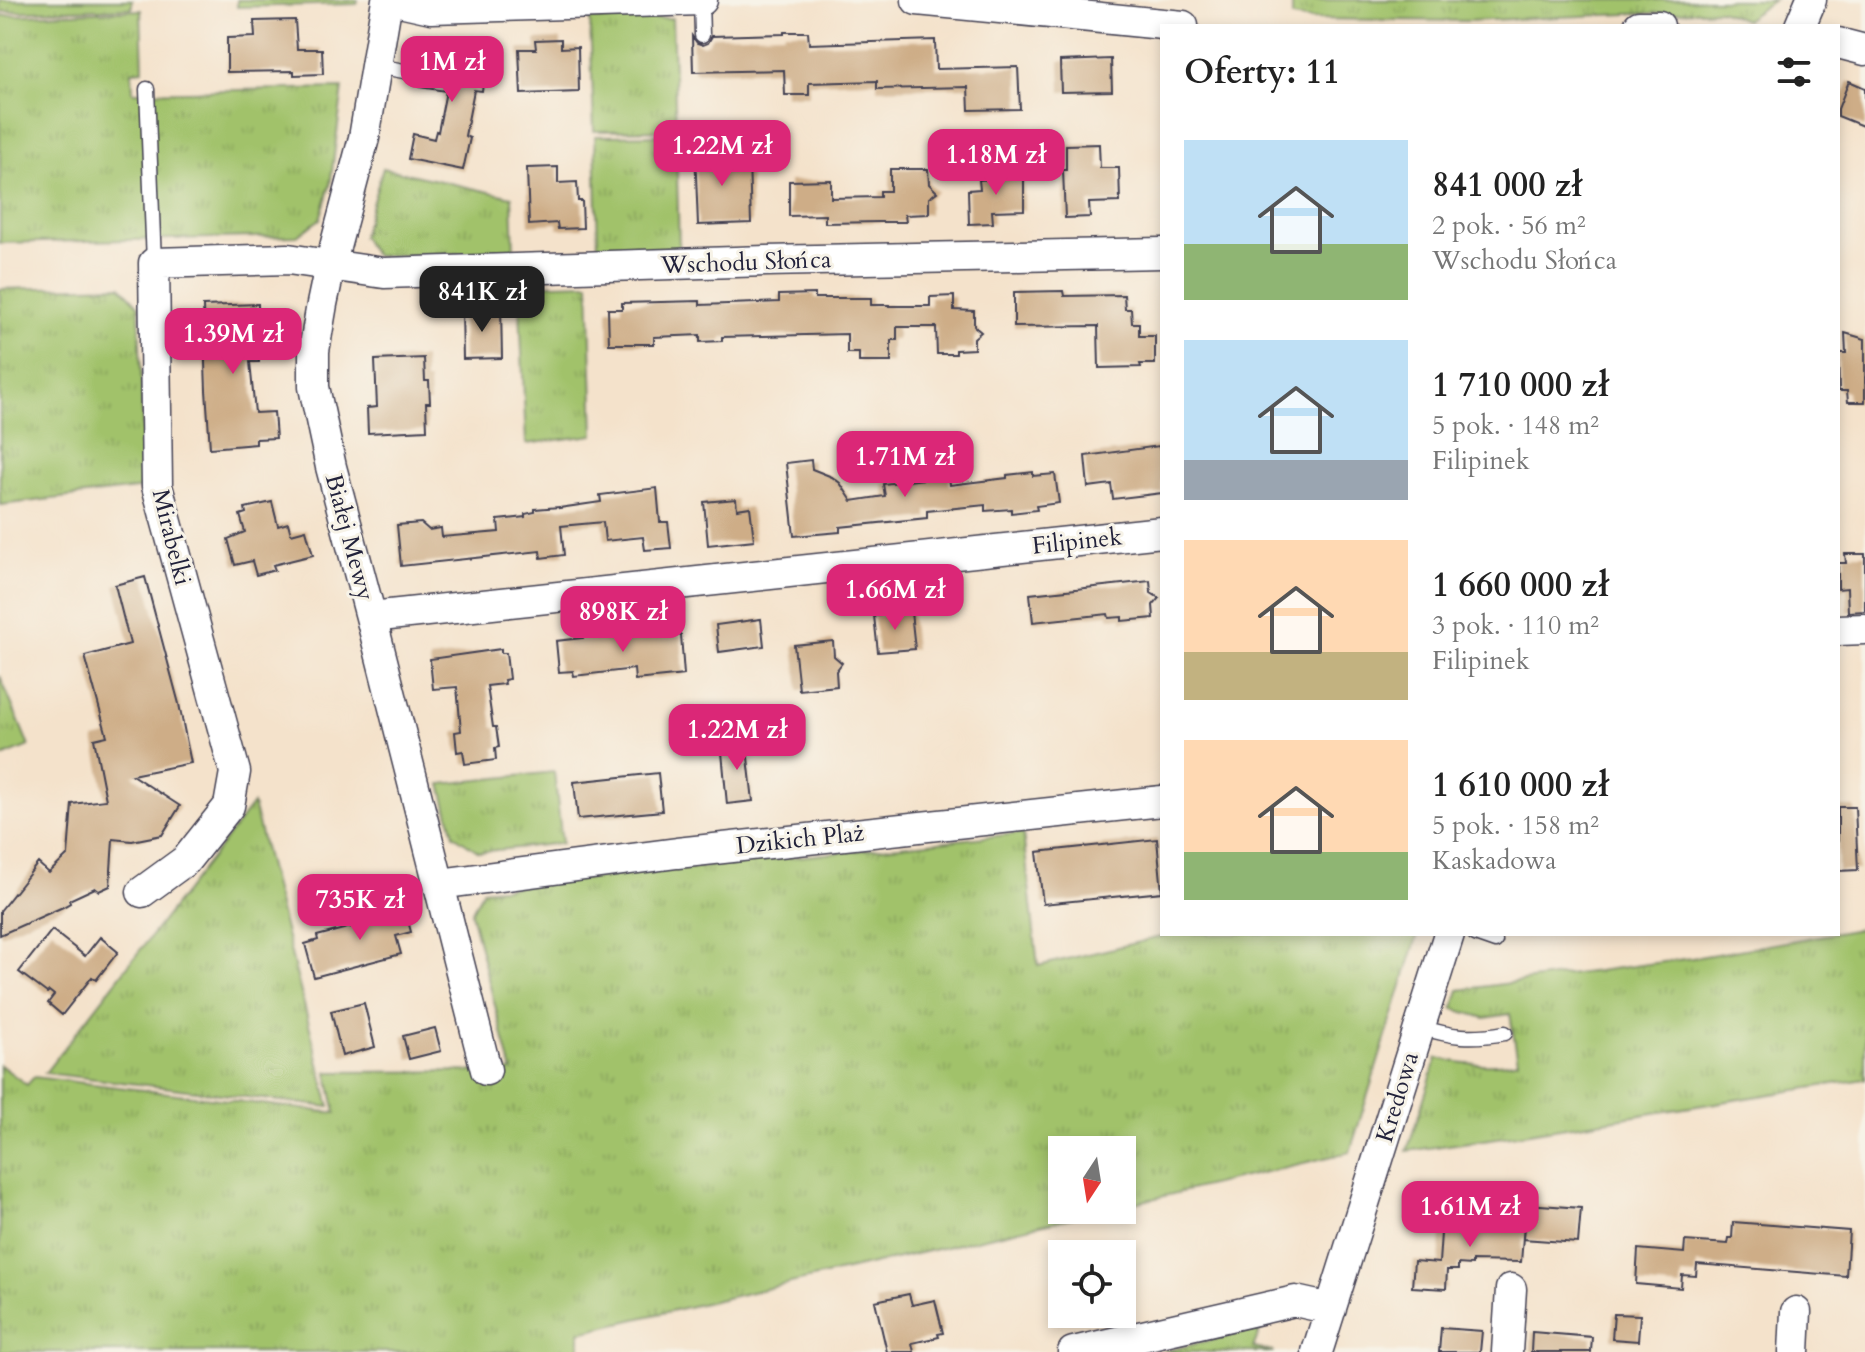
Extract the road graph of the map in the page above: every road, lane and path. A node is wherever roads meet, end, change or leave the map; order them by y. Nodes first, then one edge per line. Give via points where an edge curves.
1 (387, 0) edge
2 (395, 0) edge
3 (702, 0) edge
4 (917, 0) edge
5 (1811, 0) edge
6 (624, 2) edge
7 (1801, 24) edge
8 (1160, 25) edge
9 (702, 35) dead end
10 (1840, 44) edge
11 (1865, 50) edge
12 (377, 66) junction
13 (420, 74) dead end
14 (147, 89) dead end
15 (1160, 253) edge
16 (154, 263) junction
17 (330, 266) junction
18 (1160, 532) edge
19 (371, 617) junction
20 (1865, 629) edge
21 (1840, 630) edge
22 (1160, 801) edge
23 (439, 884) junction
24 (142, 892) dead end
25 (1448, 936) edge
26 (1481, 936) edge
27 (1495, 941) dead end
28 (1420, 1027) junction
29 (1505, 1033) dead end
30 (486, 1070) dead end
31 (1511, 1289) dead end
32 (1331, 1309) junction
33 (1796, 1312) dead end
34 (1073, 1352) edge
35 (1317, 1352) edge
36 (1507, 1352) edge
37 (1794, 1352) edge

1 - 12 street, Białej Mewy
2 - 6 street via 431,8
3 - 6 street
3 - 9 lane
4 - 8 street
5 - 7 street
10 - 11 street
12 - 13 lane
12 - 17 street, Białej Mewy via 359,162
14 - 16 lane, Mirabelki
15 - 17 street, Wschodu Słońca via 384,273
16 - 17 street, Wschodu Słońca via 288,259
16 - 24 street, Mirabelki via 157,486 235,772 229,806 186,860
17 - 19 street, Białej Mewy via 314,351 314,387
18 - 19 street, Filipinek
19 - 23 street, Białej Mewy
20 - 21 street
22 - 23 street, Dzikich Plaż
23 - 30 street, Białej Mewy
25 - 28 street, Kredowa
26 - 27 lane
28 - 29 lane via 1445,1035
28 - 32 street, Kredowa
31 - 36 street
32 - 34 street via 1295,1301
32 - 35 street, Kredowa
33 - 37 street

